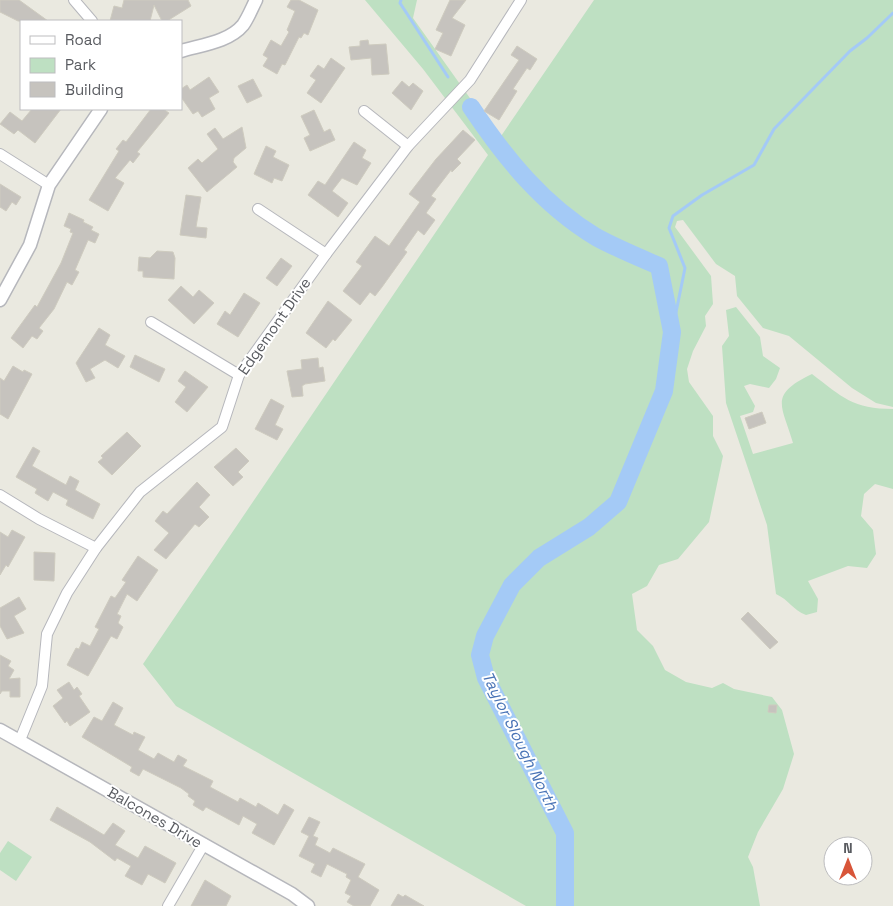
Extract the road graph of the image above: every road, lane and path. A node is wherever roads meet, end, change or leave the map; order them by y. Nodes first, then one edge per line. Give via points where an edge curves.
1 (74, 0) edge
2 (256, 0) edge
3 (521, 0) edge
4 (91, 20) edge
5 (182, 51) edge
6 (100, 110) edge
7 (364, 111) dead end
8 (408, 146) junction
9 (0, 154) edge
10 (49, 185) junction
11 (258, 209) dead end
12 (326, 254) junction
13 (0, 300) edge
14 (151, 322) dead end
15 (239, 375) junction
16 (0, 495) edge
17 (96, 548) junction
18 (0, 730) edge
19 (20, 740) junction
20 (204, 844) junction
21 (168, 906) edge
22 (308, 906) edge

1 - 4 street
2 - 5 street via 244,24 236,32
3 - 8 street, Edgemont Drive via 470,80
6 - 10 street
7 - 8 street
8 - 12 street, Edgemont Drive
9 - 10 street
10 - 13 street via 30,246
11 - 12 street
12 - 15 street, Edgemont Drive
14 - 15 street
15 - 17 street, Edgemont Drive via 222,427 140,492
16 - 17 street
17 - 19 street, Edgemont Drive via 66,593 47,634 42,686
18 - 19 street, Balcones Drive
19 - 20 street, Balcones Drive
20 - 21 street
20 - 22 street, Balcones Drive

